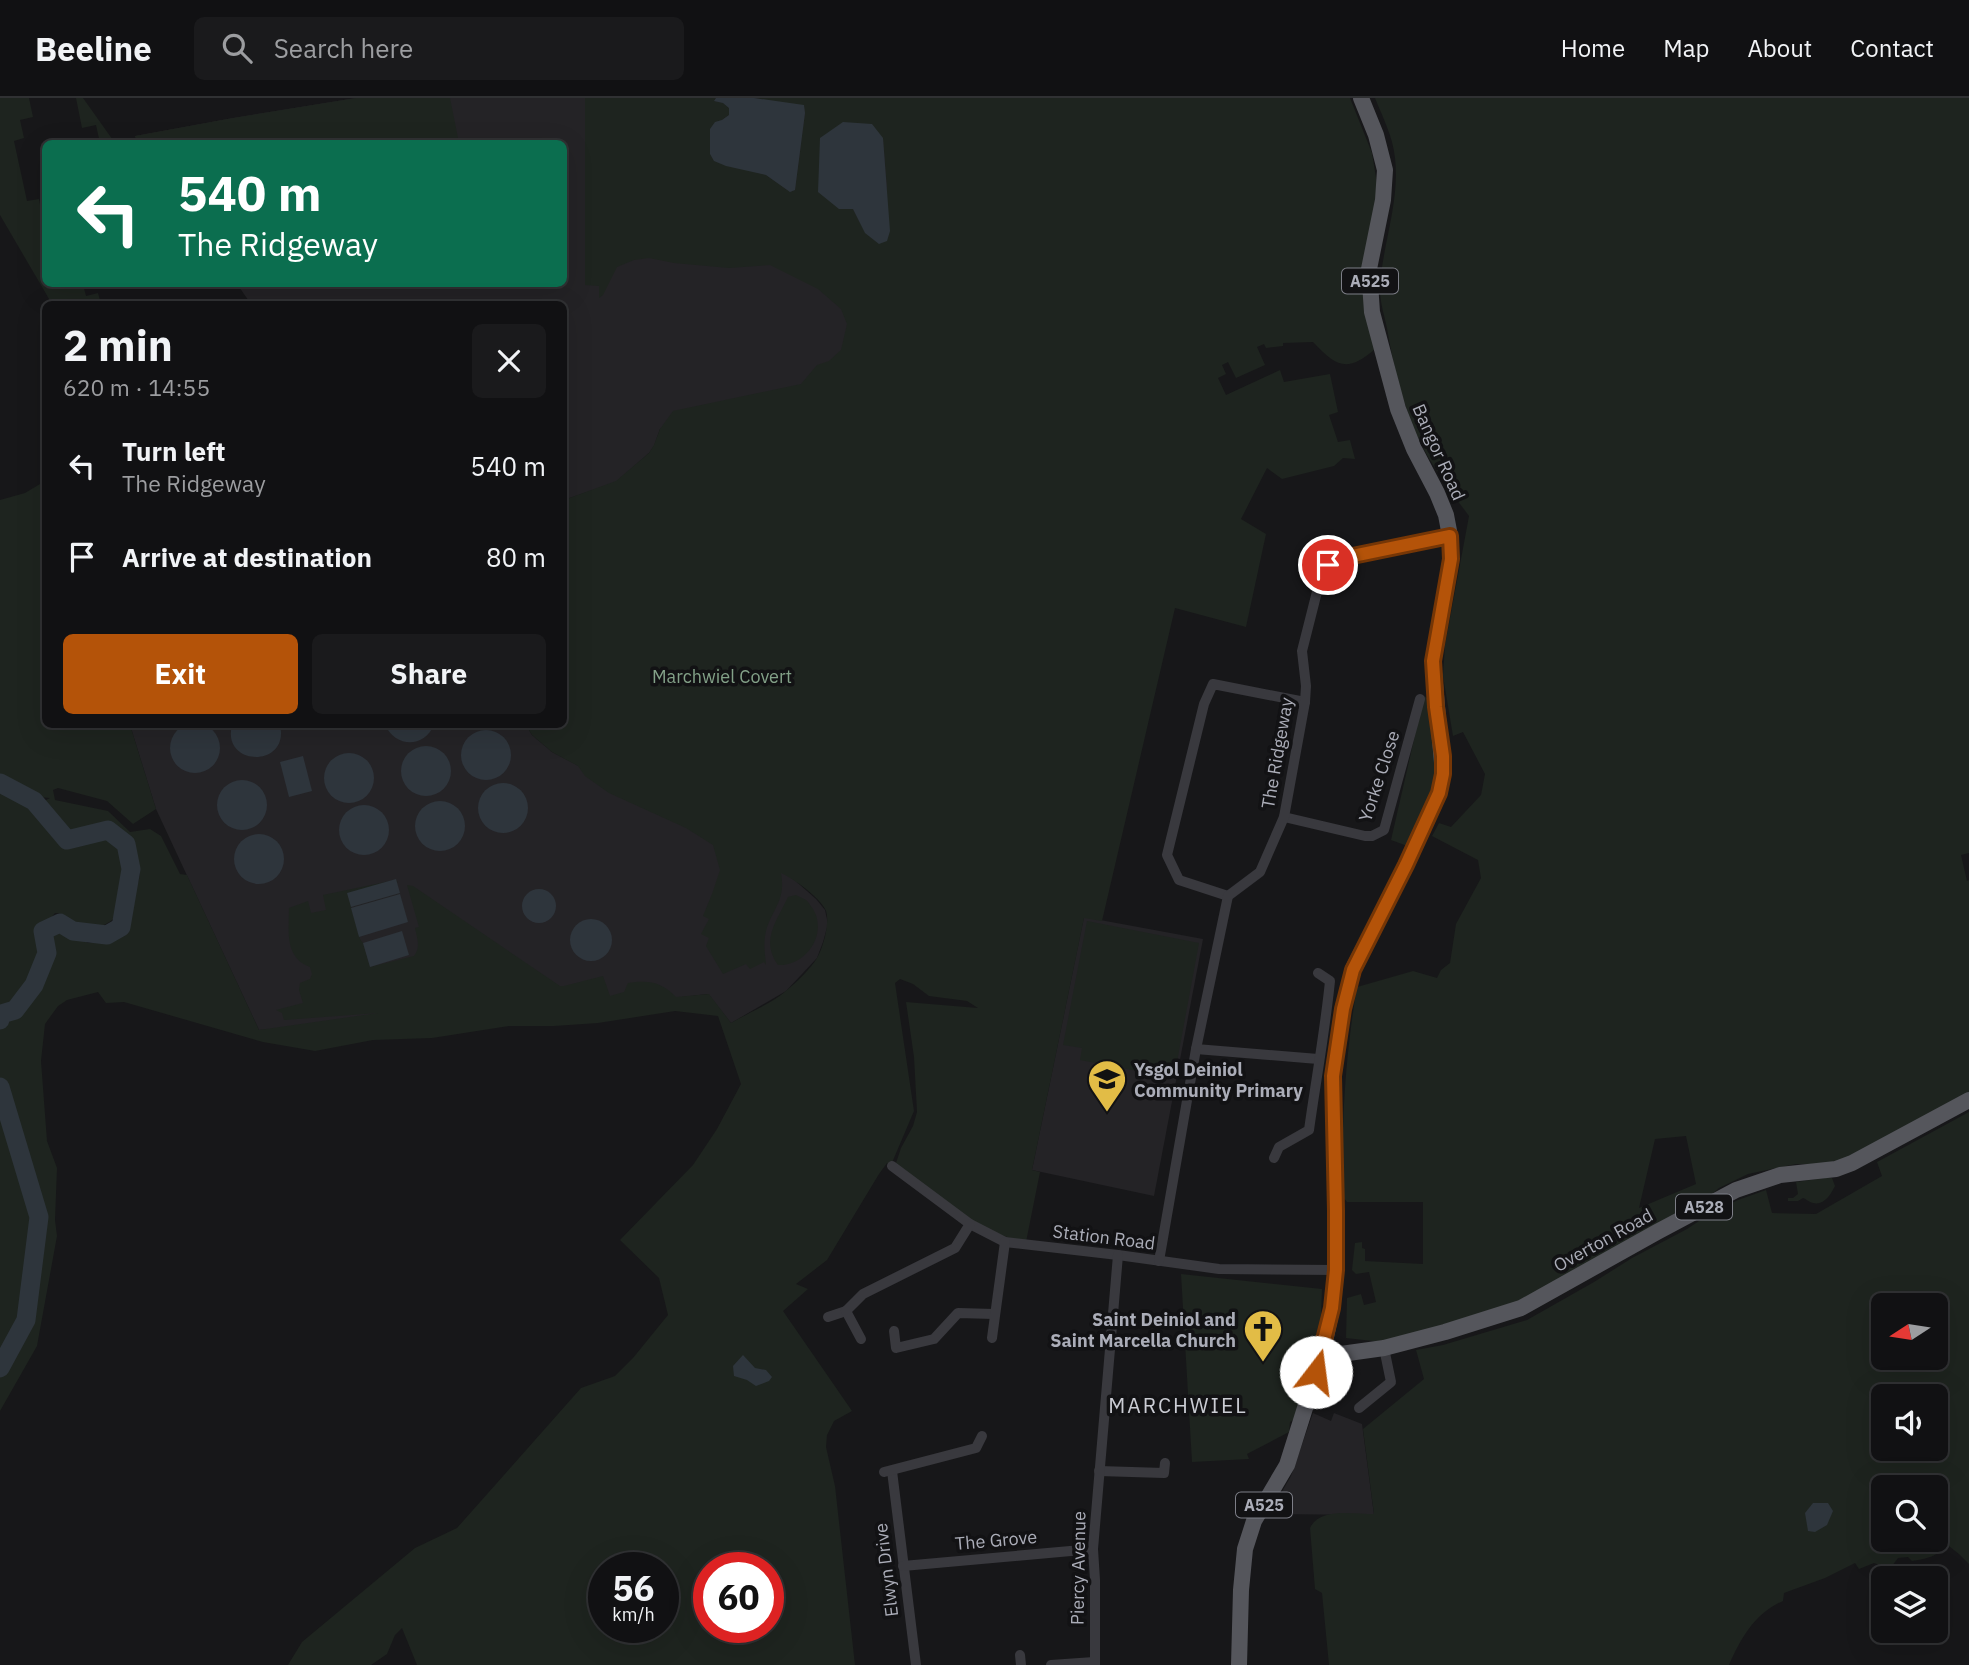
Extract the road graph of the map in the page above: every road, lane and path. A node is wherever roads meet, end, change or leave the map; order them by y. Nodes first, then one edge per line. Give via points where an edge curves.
1 (1361, 98) edge
2 (1450, 536) junction
3 (1420, 699) dead end
4 (1305, 702) junction
5 (1404, 711) dead end
6 (1416, 715) junction
7 (1284, 817) junction
8 (1228, 896) junction
9 (1318, 973) dead end
10 (1196, 1049) junction
11 (1318, 1059) junction
12 (1969, 1100) edge
13 (1274, 1158) dead end
14 (892, 1166) dead end
15 (970, 1224) junction
16 (1005, 1242) junction
17 (1118, 1255) junction
18 (1159, 1261) junction
19 (1336, 1270) junction
20 (846, 1311) junction
21 (994, 1314) junction
22 (828, 1317) dead end
23 (894, 1331) dead end
24 (992, 1338) dead end
25 (861, 1339) dead end
26 (1384, 1348) junction
27 (1323, 1351) junction
28 (1359, 1408) dead end
29 (982, 1436) dead end
30 (1164, 1463) dead end
31 (1099, 1471) junction
32 (1093, 1549) junction
33 (903, 1566) junction
34 (1094, 1663) edge
35 (916, 1665) edge
36 (1051, 1665) edge
37 (1239, 1665) edge

1 - 2 main road, Bangor Road / A525 via 1385,170 1369,269 1372,312 1398,409 1437,493
2 - 4 street, The Ridgeway via 1333,560 1328,565 1321,576 1302,651
2 - 19 main road, Bangor Road / A525 via 1451,559 1433,661 1443,756 1439,793 1353,970 1341,1023 1333,1076
3 - 6 street, Yorke Close
4 - 7 street, The Ridgeway
4 - 8 street via 1213,684 1203,704 1167,855 1179,880
5 - 6 street, Yorke Close
6 - 7 street, Yorke Close via 1384,830 1365,836
7 - 8 street, The Ridgeway via 1260,872
8 - 10 street
9 - 11 street via 1333,978
10 - 11 street
10 - 18 street
11 - 13 street via 1309,1130 1279,1147
12 - 26 main road, Overton Road / A528 via 1836,1169 1780,1175 1736,1190 1521,1308
14 - 15 street, Station Road
15 - 16 street, Station Road
15 - 20 street via 956,1248 863,1294
16 - 17 street, Station Road
16 - 21 street
17 - 18 street, Station Road
17 - 31 street, Piercy Avenue
18 - 19 street, Station Road via 1219,1269
19 - 27 main road, Bangor Road / A525
20 - 22 street
20 - 25 street
21 - 23 street via 958,1313 934,1339 896,1348
21 - 24 street
26 - 27 main road, Overton Road / A528 via 1340,1354
26 - 28 street via 1394,1384
27 - 37 main road, A525 via 1287,1465 1254,1521 1245,1549
29 - 33 street, Elwyn Drive via 978,1452 888,1472
30 - 31 street via 1164,1473
31 - 32 street, Piercy Avenue
32 - 33 street, The Grove
32 - 34 street, Piercy Avenue
33 - 35 street, Elwyn Drive
34 - 36 street

